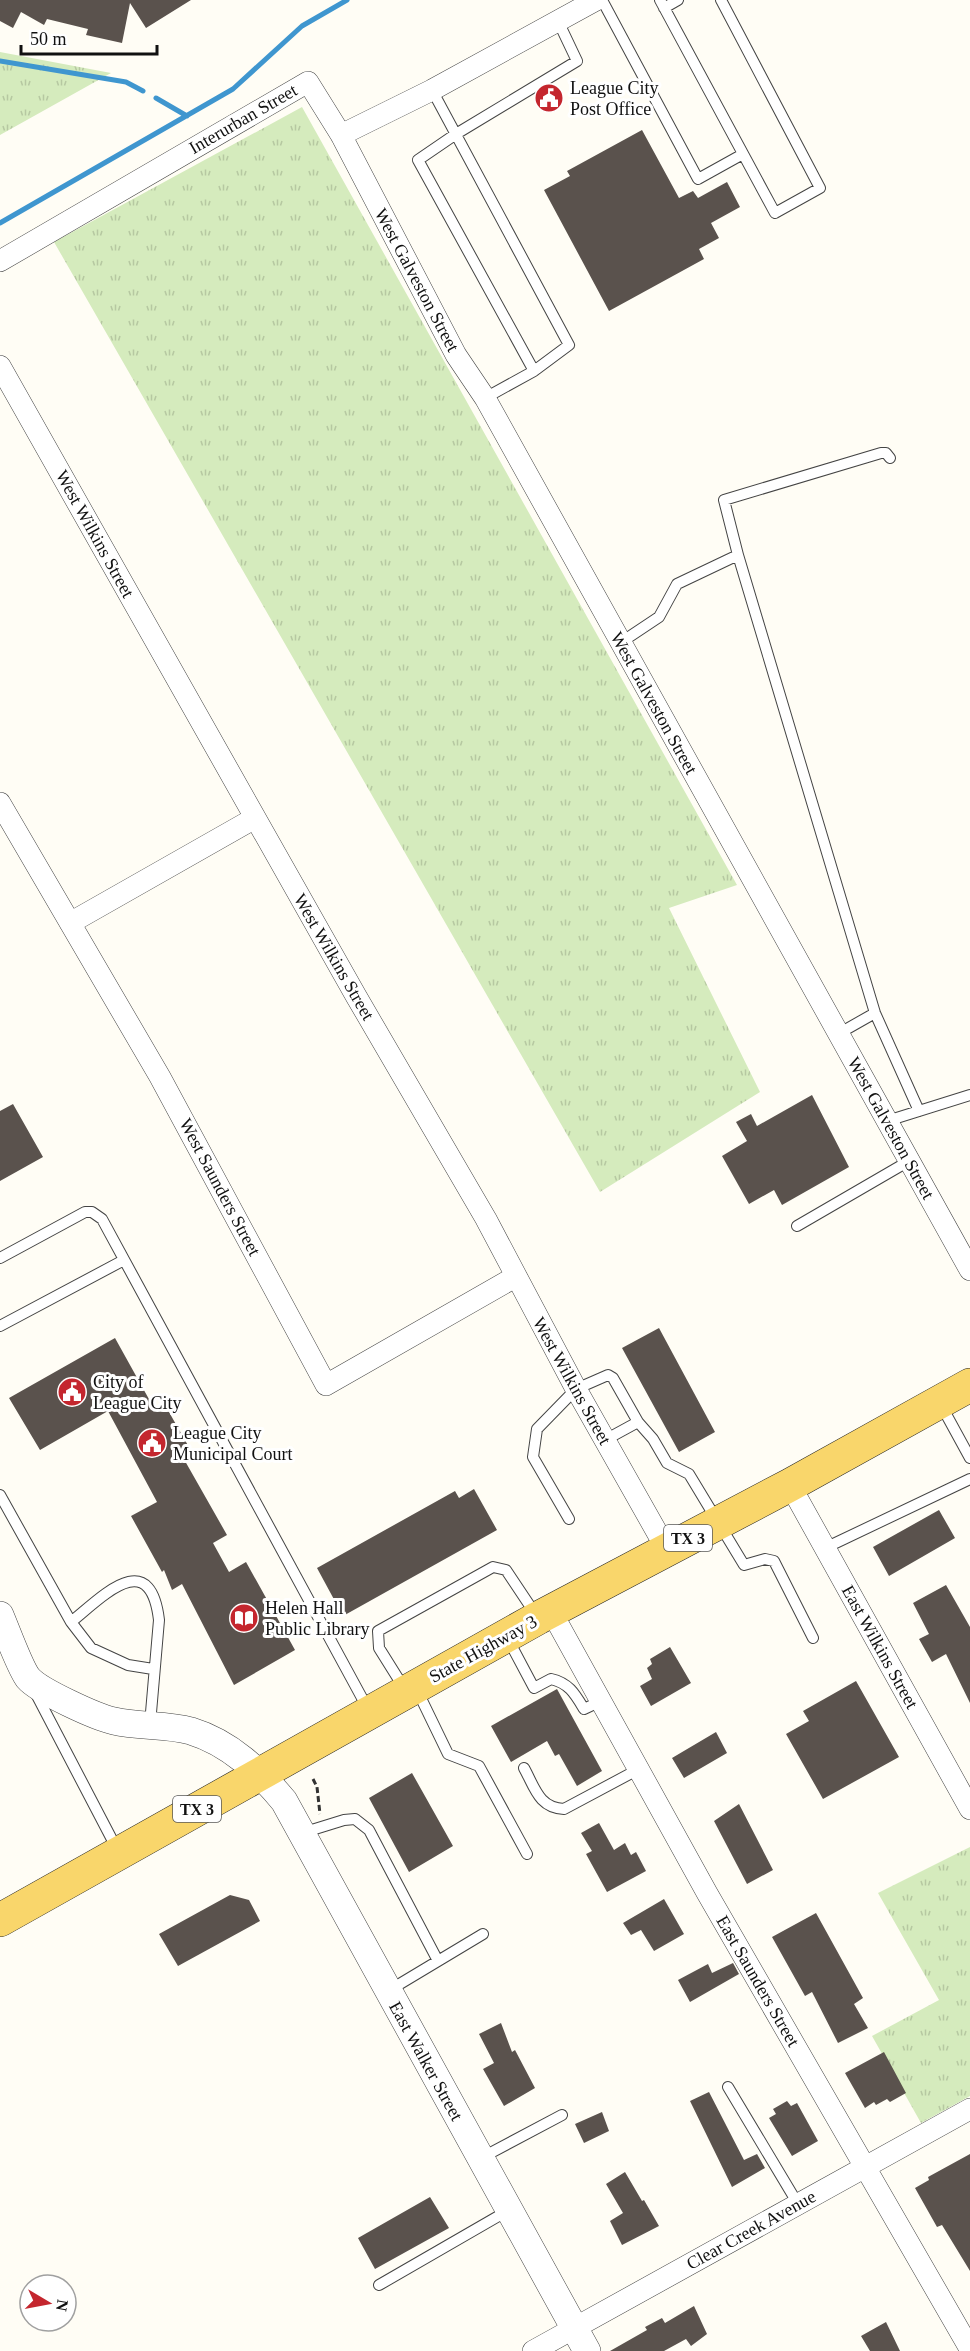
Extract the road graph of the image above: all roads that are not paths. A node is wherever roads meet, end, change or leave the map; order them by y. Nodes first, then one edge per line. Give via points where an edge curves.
1 (596, 0) edge
2 (602, 0) edge
3 (678, 0) edge
4 (721, 0) edge
5 (662, 4) edge
6 (558, 21) junction
7 (432, 90) junction
8 (456, 134) junction
9 (341, 135) junction
10 (743, 154) junction
11 (0, 261) edge
12 (0, 366) edge
13 (534, 371) junction
14 (485, 398) junction
15 (890, 458) dead end
16 (738, 555) junction
17 (620, 643) junction
18 (0, 803) edge
19 (255, 818) junction
20 (70, 923) junction
21 (876, 1013) junction
22 (838, 1034) junction
23 (970, 1095) edge
24 (919, 1111) junction
25 (887, 1122) junction
26 (909, 1161) junction
27 (797, 1226) dead end
28 (0, 1258) edge
29 (124, 1260) junction
30 (970, 1270) edge
31 (515, 1277) junction
32 (0, 1326) edge
33 (970, 1385) edge
34 (576, 1389) junction
35 (939, 1402) junction
36 (638, 1422) junction
37 (605, 1440) junction
38 (970, 1458) edge
39 (970, 1479) edge
40 (790, 1485) junction
41 (0, 1495) edge
42 (569, 1519) dead end
43 (718, 1523) junction
44 (825, 1548) junction
45 (667, 1550) junction
46 (0, 1615) edge
47 (545, 1615) junction
48 (71, 1622) junction
49 (507, 1636) junction
50 (813, 1638) dead end
51 (153, 1669) junction
52 (28, 1678) junction
53 (411, 1689) junction
54 (601, 1701) junction
55 (370, 1712) junction
56 (150, 1724) junction
57 (524, 1768) dead end
58 (639, 1769) junction
59 (261, 1774) junction
60 (970, 1809) edge
61 (302, 1833) junction
62 (119, 1853) junction
63 (527, 1854) dead end
64 (0, 1920) edge
65 (483, 1934) dead end
66 (438, 1961) junction
67 (388, 1991) junction
68 (728, 2086) dead end
69 (970, 2109) edge
70 (562, 2115) dead end
71 (481, 2158) junction
72 (865, 2167) junction
73 (798, 2204) junction
74 (509, 2210) junction
75 (379, 2285) dead end
76 (580, 2339) edge
77 (970, 2349) edge
78 (533, 2351) edge

1 - 6 street
2 - 10 lane via 699,179
3 - 5 lane
4 - 10 lane via 820,188 775,213
5 - 10 lane
6 - 7 street
6 - 8 lane via 577,61
7 - 8 lane
7 - 9 street
8 - 13 lane via 569,345
8 - 13 lane via 418,160
9 - 11 street, Interurban Street via 308,82
9 - 14 street, West Galveston Street via 456,355
12 - 19 street, West Wilkins Street
13 - 14 lane
14 - 17 street, West Galveston Street
15 - 16 lane via 881,453 724,500
16 - 17 lane via 677,584 658,617
16 - 21 lane
17 - 22 street, West Galveston Street
18 - 20 street, West Saunders Street
19 - 20 street
19 - 31 street, West Wilkins Street via 486,1219
20 - 31 street, West Saunders Street via 160,1077 326,1385
21 - 22 lane
21 - 24 lane
22 - 25 street, West Galveston Street
23 - 24 lane
24 - 25 lane
25 - 26 street, West Galveston Street
26 - 27 lane
26 - 30 street, West Galveston Street
28 - 29 lane via 85,1212 92,1212 102,1219
29 - 32 lane
29 - 55 lane
31 - 34 street, West Wilkins Street
33 - 35 main road, State Highway 3 / TX 3
34 - 36 lane via 608,1375
34 - 37 street, West Wilkins Street
34 - 42 lane via 537,1429 533,1457
35 - 38 lane
35 - 40 main road, State Highway 3 / TX 3
36 - 37 lane
36 - 43 lane via 667,1463 689,1474
37 - 45 street, West Wilkins Street
39 - 44 lane
40 - 43 main road, State Highway 3 / TX 3
40 - 44 street, East Wilkins Street
41 - 48 lane
43 - 45 main road, State Highway 3 / TX 3
43 - 50 lane via 744,1565 765,1559 774,1561
44 - 60 street, East Wilkins Street
45 - 47 main road, State Highway 3 / TX 3
46 - 52 street
47 - 49 main road, State Highway 3 / TX 3
47 - 53 lane via 506,1570 492,1567 378,1631 380,1648
47 - 54 street, East Saunders Street
48 - 51 lane via 91,1648 128,1665
48 - 51 lane via 117,1585 140,1582 157,1604
49 - 53 main road, State Highway 3 / TX 3
49 - 54 lane via 534,1688 551,1679 571,1688 584,1709
51 - 56 lane
52 - 56 street, East Walker Street via 57,1698 90,1713 114,1721
52 - 62 lane
53 - 55 main road, State Highway 3 / TX 3
53 - 63 lane via 448,1754 479,1766
54 - 58 street, East Saunders Street
55 - 59 main road, State Highway 3 / TX 3
56 - 59 street, East Walker Street via 191,1731 228,1749
57 - 58 lane via 544,1803 564,1809
58 - 72 street, East Saunders Street
59 - 61 street, East Walker Street via 284,1801
59 - 62 main road, State Highway 3 / TX 3
61 - 66 lane via 355,1819 369,1830
61 - 67 street, East Walker Street
62 - 64 main road, State Highway 3 / TX 3
65 - 66 lane
66 - 67 lane
67 - 71 street, East Walker Street
68 - 73 lane
69 - 72 street, Clear Creek Avenue
70 - 71 lane
71 - 74 street, East Walker Street
72 - 73 street, Clear Creek Avenue
72 - 77 street, East Saunders Street
73 - 76 street, Clear Creek Avenue
74 - 75 lane
74 - 76 street, East Walker Street
76 - 78 street, Clear Creek Avenue

